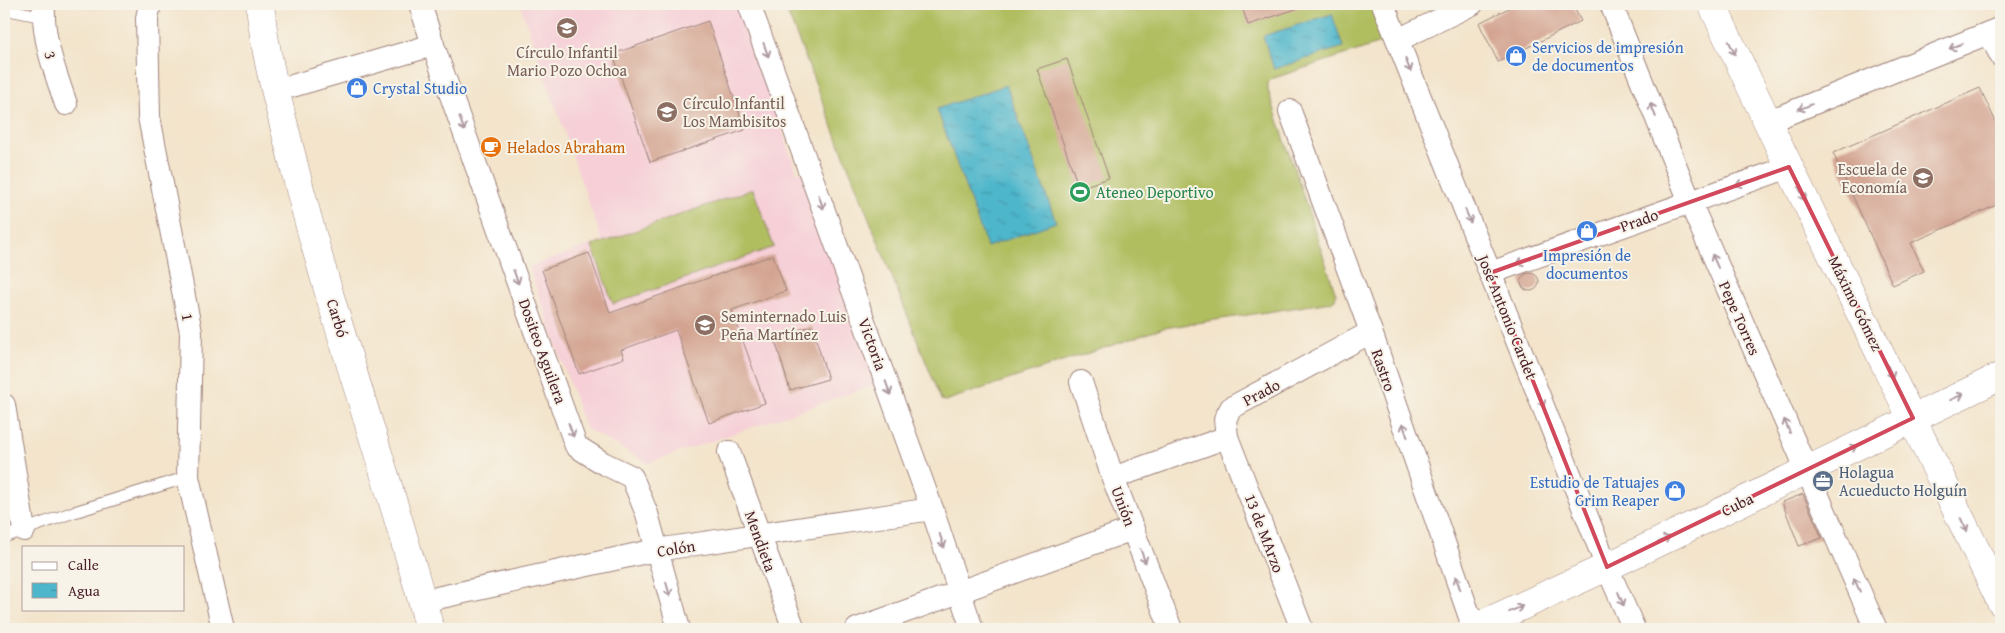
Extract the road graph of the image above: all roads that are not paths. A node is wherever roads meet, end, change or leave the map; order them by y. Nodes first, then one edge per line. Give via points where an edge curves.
1 (150, 4) edge
2 (260, 4) edge
3 (420, 4) edge
4 (749, 4) edge
5 (1383, 4) edge
6 (1472, 4) edge
7 (1611, 4) edge
8 (1712, 4) edge
9 (4, 9) edge
10 (44, 10) edge
11 (1995, 30) edge
12 (1398, 40) junction
13 (434, 46) junction
14 (2001, 56) edge
15 (276, 91) junction
16 (66, 104) dead end
17 (1290, 111) dead end
18 (1767, 122) junction
19 (1789, 167) junction
20 (1690, 202) junction
21 (1490, 273) junction
22 (1371, 332) junction
23 (2001, 376) edge
24 (1081, 382) dead end
25 (4, 405) edge
26 (1913, 418) junction
27 (1227, 437) junction
28 (729, 452) dead end
29 (1806, 470) junction
30 (188, 477) junction
31 (1113, 478) junction
32 (932, 509) junction
33 (1133, 528) junction
34 (14, 533) edge
35 (758, 536) junction
36 (656, 550) junction
37 (1607, 567) junction
38 (959, 594) junction
39 (423, 600) junction
40 (2001, 602) edge
41 (222, 629) edge
42 (430, 629) edge
43 (680, 629) edge
44 (794, 629) edge
45 (857, 629) edge
46 (972, 629) edge
47 (1171, 629) edge
48 (1302, 629) edge
49 (1473, 629) edge
50 (1634, 629) edge
51 (1876, 629) edge

1 - 30 street, 1 via 147,18 149,118 191,332
2 - 15 street, Carbó
3 - 13 street, Dositeo Aguilera
4 -> 32 street, Victoria
5 - 12 street, José Antonio Cardet
6 - 12 street
20 -> 7 street, Pepe Torres
8 -> 18 street, Máximo Gómez
9 - 10 lane
10 - 16 street, 3 via 52,61
11 - 14 street
11 -> 18 street
12 -> 21 street, José Antonio Cardet
13 - 15 street
13 -> 36 street, Dositeo Aguilera via 576,446 632,477 647,514
15 - 39 street, Carbó via 307,215
17 - 22 street, Rastro
18 - 19 street, Máximo Gómez
19 -> 20 street, Prado
19 -> 26 street, Máximo Gómez
20 -> 21 street, Prado
29 -> 20 street, Pepe Torres
21 -> 37 street, José Antonio Cardet
22 - 27 street, Prado via 1230,408 1225,419
49 -> 22 street, Rastro
26 -> 23 street, Cuba
24 - 31 street, Unión
25 - 34 street
29 -> 26 street, Cuba
26 -> 40 street, Máximo Gómez
27 - 31 street
27 - 48 street, 13 de MArzo
28 - 35 street, Mendieta
37 -> 29 street, Cuba
51 -> 29 street, Pepe Torres
30 - 34 lane
30 - 41 street, 1
31 - 33 street, Unión
32 - 35 street, Colón
32 -> 38 street, Victoria
33 - 38 street
33 -> 47 street, Unión
35 - 36 street, Colón
35 - 44 street, Mendieta
36 - 39 street, Colón
36 -> 43 street, Dositeo Aguilera
49 -> 37 street, Cuba
37 -> 50 street, José Antonio Cardet
38 - 45 street
38 - 46 street, Victoria
39 - 42 street, Carbó

